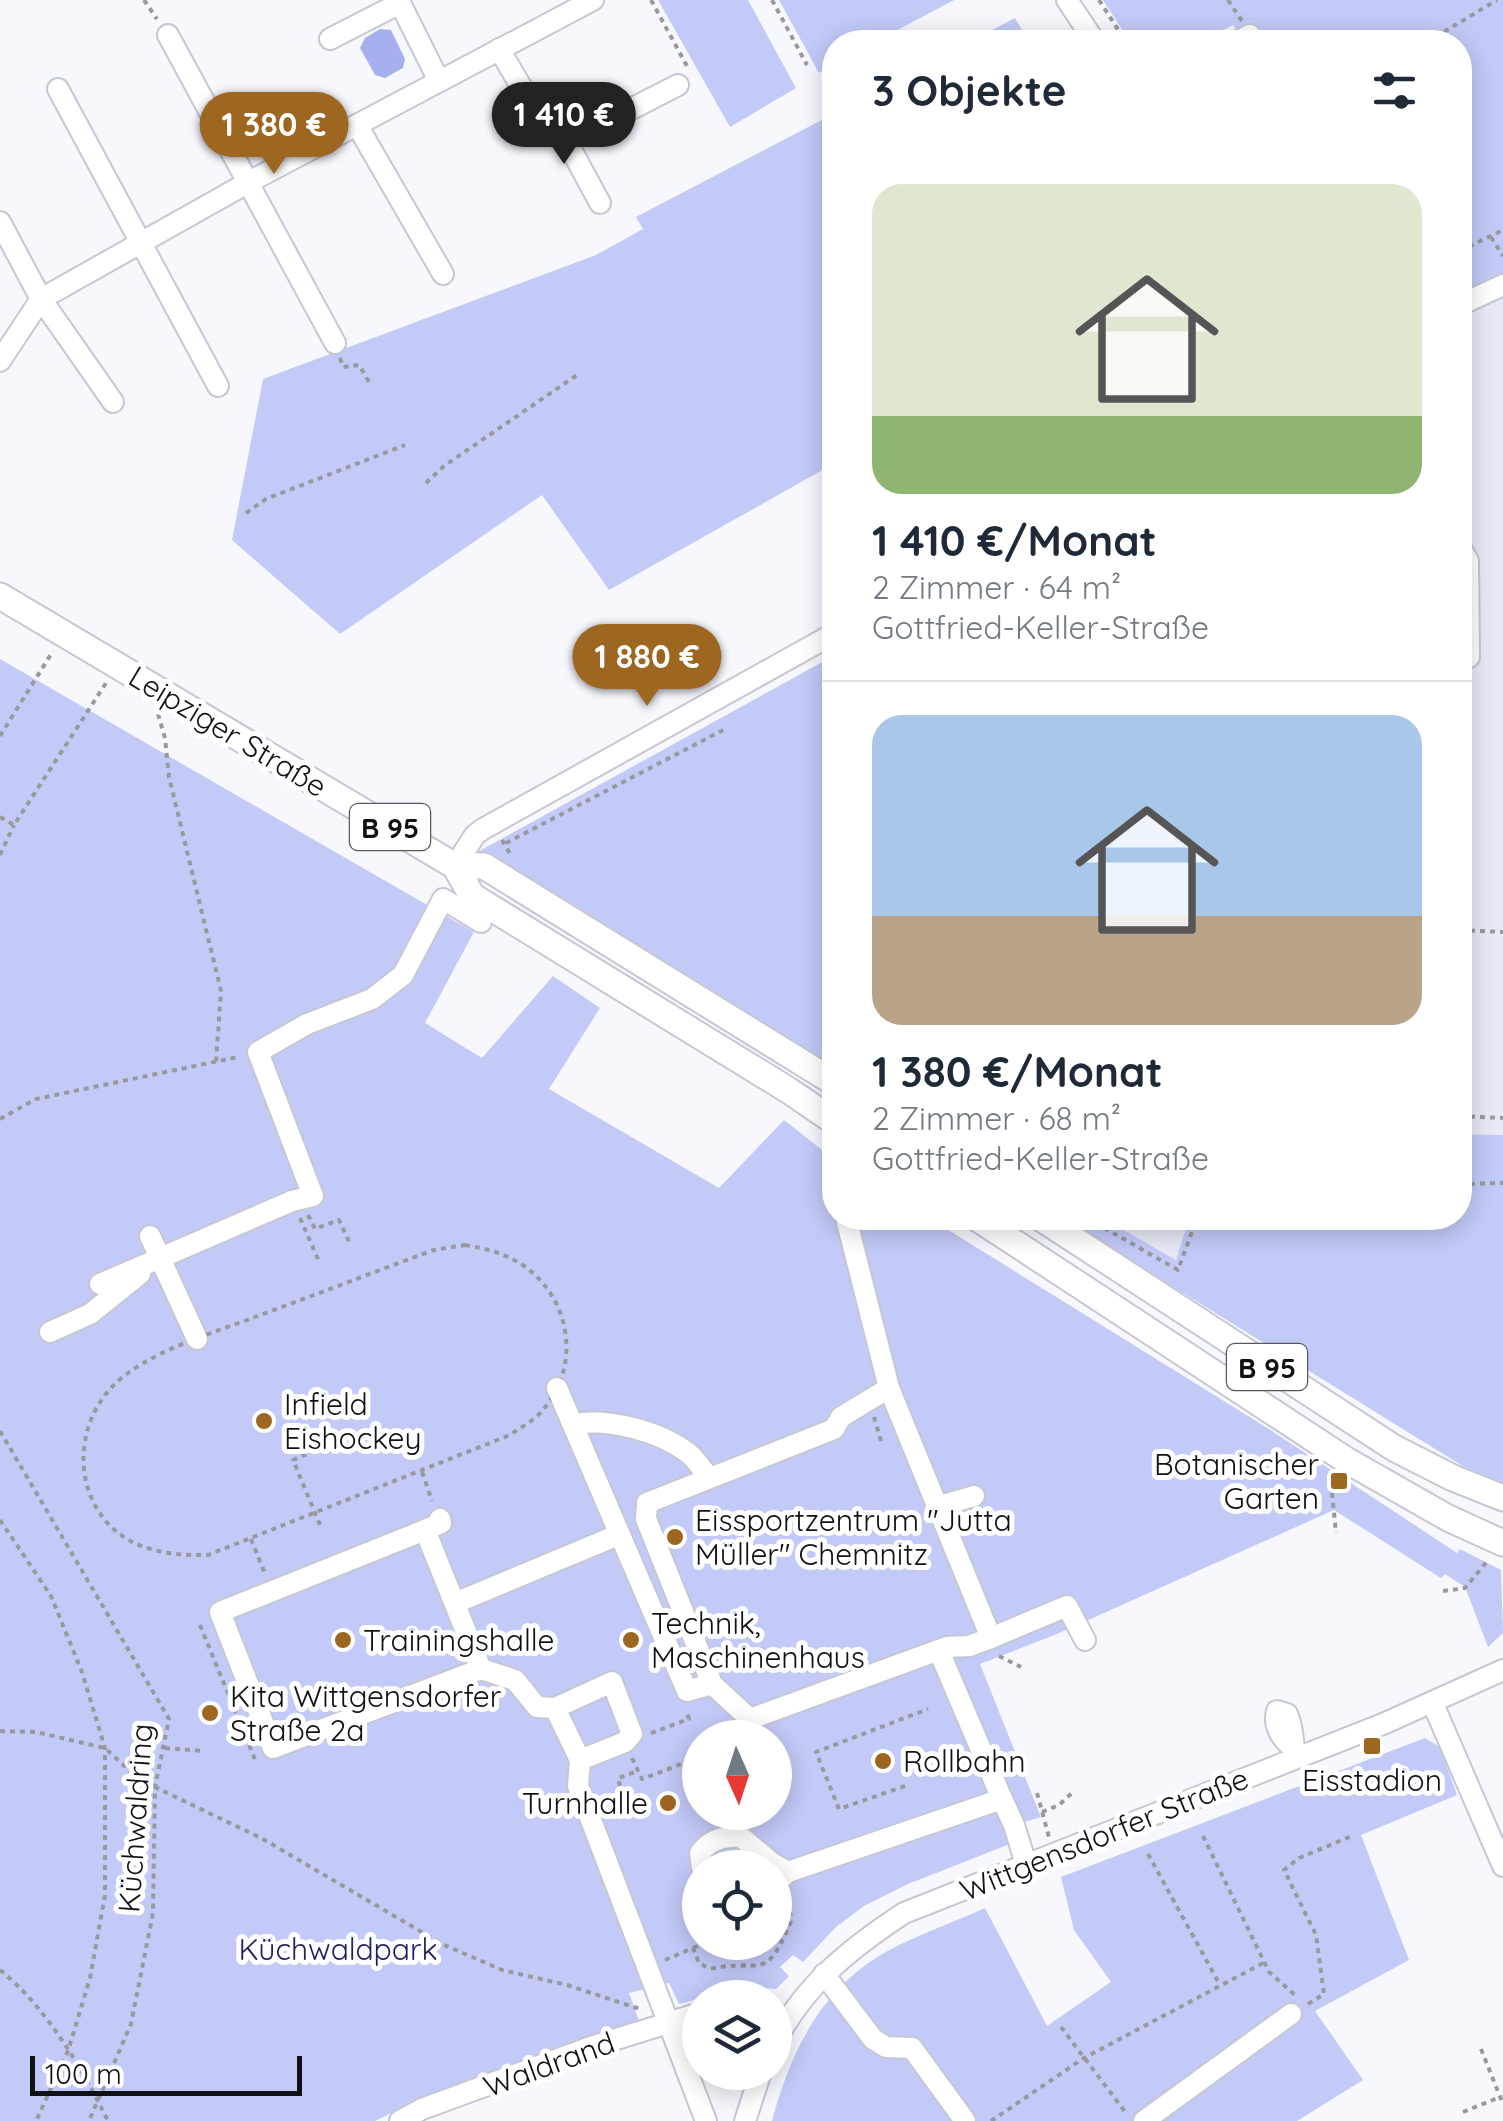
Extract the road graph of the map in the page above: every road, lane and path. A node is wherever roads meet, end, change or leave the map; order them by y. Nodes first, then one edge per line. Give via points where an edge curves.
1 (144, 0) edge
2 (593, 0) edge
3 (651, 0) edge
4 (772, 0) edge
5 (1067, 0) edge
6 (1099, 0) edge
7 (1497, 0) edge
8 (403, 1) edge
9 (1087, 30) edge
10 (1118, 30) edge
11 (1447, 30) edge
12 (168, 35) joint
13 (330, 39) dead end
14 (498, 49) junction
15 (807, 65) dead end
16 (439, 80) junction
17 (678, 85) joint
18 (58, 89) dead end
19 (357, 125) junction
20 (568, 142) junction
21 (249, 182) junction
22 (600, 203) dead end
23 (0, 222) edge
24 (1503, 230) edge
25 (1491, 237) junction
26 (142, 242) junction
27 (1472, 246) edge
28 (1503, 256) edge
29 (442, 274) dead end
30 (1503, 285) edge
31 (41, 299) junction
32 (1472, 299) edge
33 (335, 343) dead end
34 (0, 362) edge
35 (343, 367) dead end
36 (577, 375) dead end
37 (369, 382) dead end
38 (218, 386) dead end
39 (114, 402) dead end
40 (405, 445) dead end
41 (426, 482) dead end
42 (246, 513) dead end
43 (0, 596) edge
44 (64, 634) junction
45 (822, 640) edge
46 (118, 666) junction
47 (150, 683) junction
48 (727, 728) dead end
49 (0, 736) edge
50 (0, 817) edge
51 (14, 825) junction
52 (483, 829) junction
53 (506, 842) junction
54 (0, 854) edge
55 (455, 866) junction
56 (516, 866) dead end
57 (481, 922) dead end
58 (1472, 931) edge
59 (1503, 932) edge
60 (258, 1052) junction
61 (216, 1062) junction
62 (822, 1075) edge
63 (822, 1113) edge
64 (1472, 1117) edge
65 (1503, 1118) edge
66 (0, 1119) edge
67 (1503, 1183) edge
68 (1472, 1184) edge
69 (301, 1200) junction
70 (303, 1224) dead end
71 (849, 1230) edge
72 (995, 1230) edge
73 (1059, 1230) edge
74 (1108, 1230) edge
75 (1193, 1230) edge
76 (150, 1236) dead end
77 (351, 1246) dead end
78 (160, 1258) junction
79 (318, 1260) dead end
80 (100, 1284) dead end
81 (57, 1337) dead end
82 (197, 1339) junction
83 (558, 1388) junction
84 (889, 1388) junction
85 (874, 1417) dead end
86 (574, 1424) junction
87 (0, 1431) edge
88 (881, 1441) dead end
89 (330, 1444) dead end
90 (1328, 1447) junction
91 (422, 1470) junction
92 (709, 1478) junction
93 (431, 1496) dead end
94 (974, 1496) dead end
95 (1503, 1498) edge
96 (936, 1506) junction
97 (315, 1513) junction
98 (0, 1520) edge
99 (320, 1526) dead end
100 (1336, 1534) dead end
101 (618, 1535) junction
102 (251, 1538) junction
103 (1498, 1545) edge
104 (259, 1562) dead end
105 (1443, 1591) dead end
106 (455, 1603) junction
107 (689, 1623) junction
108 (200, 1625) dead end
109 (661, 1635) junction
110 (1085, 1640) dead end
111 (993, 1642) junction
112 (939, 1651) junction
113 (1503, 1657) edge
114 (1021, 1667) dead end
115 (480, 1669) junction
116 (1503, 1670) edge
117 (1474, 1682) junction
118 (712, 1684) junction
119 (1433, 1704) junction
120 (554, 1708) junction
121 (928, 1709) dead end
122 (690, 1719) dead end
123 (0, 1731) edge
124 (625, 1742) junction
125 (106, 1748) junction
126 (165, 1748) junction
127 (204, 1751) dead end
128 (580, 1760) junction
129 (256, 1762) dead end
130 (682, 1764) edge
131 (638, 1771) junction
132 (642, 1779) junction
133 (620, 1786) dead end
134 (905, 1786) dead end
135 (156, 1788) junction
136 (646, 1788) dead end
137 (1074, 1791) dead end
138 (1037, 1793) dead end
139 (1002, 1800) junction
140 (1042, 1812) junction
141 (1203, 1836) dead end
142 (1352, 1836) dead end
143 (1498, 1840) edge
144 (702, 1850) edge
145 (756, 1850) edge
146 (1054, 1854) junction
147 (1148, 1854) dead end
148 (1026, 1864) junction
149 (1503, 1866) edge
150 (792, 1875) edge
151 (682, 1953) edge
152 (698, 1960) edge
153 (741, 1960) edge
154 (768, 1960) edge
155 (1265, 1962) junction
156 (648, 1967) junction
157 (744, 1967) junction
158 (0, 1970) edge
159 (824, 1974) junction
160 (1220, 1985) junction
161 (792, 2005) edge
162 (665, 2014) junction
163 (682, 2014) edge
164 (1291, 2014) dead end
165 (1061, 2027) dead end
166 (1481, 2049) dead end
167 (68, 2052) junction
168 (1084, 2058) junction
169 (755, 2090) edge
170 (1502, 2101) edge
171 (98, 2102) junction
172 (1463, 2112) dead end
173 (36, 2121) edge
174 (89, 2121) edge
175 (108, 2121) edge
176 (400, 2121) edge
177 (706, 2121) edge
178 (746, 2121) edge
179 (965, 2121) edge
180 (991, 2121) edge
181 (1132, 2121) edge
182 (1144, 2121) edge

1 - 12 path
2 - 14 street
3 - 17 path via 690,72
4 - 15 path
5 - 9 street
6 - 10 path
7 - 11 path
8 - 13 street
8 - 16 street
12 - 21 street
14 - 16 street
14 - 20 street via 543,124
16 - 19 street
17 - 20 street
18 - 26 street
19 - 21 street
19 - 29 street
20 - 22 street
21 - 26 street
21 - 33 street
23 - 31 street
24 - 25 path
25 - 27 path
25 - 28 path
26 - 31 street
26 - 38 street
30 - 32 street
31 - 34 street
31 - 39 street
35 - 37 path via 359,364
36 - 41 path
40 - 42 path
43 - 44 main road, Leipziger Straße / B 95
44 - 46 main road, Leipziger Straße / B 95
44 - 49 path
45 - 52 street
46 - 47 main road, Leipziger Straße / B 95
46 - 51 path
47 - 55 main road, Leipziger Straße / B 95
47 - 61 path via 221,991
48 - 53 path
50 - 51 path
51 - 54 path
52 - 53 path
52 - 55 street
53 - 56 path
55 - 62 main road, Leipziger Straße / B 95 via 484,866
55 - 63 main road, Leipziger Straße / B 95 via 472,896
57 - 60 street via 443,899 403,974 372,999
58 - 59 path
60 - 61 path
60 - 69 street via 312,1196
61 - 66 path via 36,1099
64 - 65 path
67 - 68 path
69 - 77 path via 315,1229 340,1220
69 - 78 street
70 - 79 path
71 - 84 street
72 - 90 main road, B 95
73 - 95 main road, B 95 via 1377,1438
74 - 75 path via 1178,1270
76 - 78 street
78 - 80 street
78 - 81 street
78 - 82 street
82 - 83 path via 434,1250 465,1245 498,1251 548,1291 566,1321 567,1355
82 - 102 path via 134,1368 110,1388 92,1414 84,1479 119,1533 147,1550 208,1555
83 - 86 street
83 - 91 path via 538,1416 510,1435
84 - 92 street via 834,1429
84 - 96 street
85 - 88 path
86 - 92 street via 627,1425 690,1454
86 - 101 street
87 - 126 path, Küchwaldring via 170,1720
89 - 97 path via 293,1460
90 - 100 path
90 - 103 main road, B 95
91 - 93 path
91 - 97 path
92 - 107 street via 647,1502 646,1519
94 - 96 street
96 - 111 street
97 - 99 path
97 - 102 path
98 - 125 path via 50,1596
101 - 106 street
101 - 109 street
102 - 104 path
103 - 105 path via 1465,1588
106 - 115 street
106 - 115 street via 432,1524 220,1612 273,1748
107 - 109 street
107 - 118 street
108 - 129 path
109 - 118 street via 687,1691
110 - 111 street via 1068,1606
111 - 112 street
111 - 114 path via 999,1656
112 - 118 street via 750,1719
112 - 139 street
113 - 117 street, Wittgensdorfer Straße
115 - 120 street via 516,1680 536,1707
116 - 117 street, Wittgensdorfer Straße
117 - 119 street, Wittgensdorfer Straße
119 - 143 street
119 - 146 street, Wittgensdorfer Straße via 1294,1752
120 - 124 street via 612,1682 632,1734
120 - 128 street
121 - 134 path via 816,1752 839,1809
122 - 124 path
123 - 125 path
124 - 128 street
124 - 131 path
125 - 135 path
125 - 167 path via 105,1895
126 - 127 path
126 - 135 path, Küchwaldring
128 - 156 street via 578,1786
130 - 132 path
131 - 132 path
131 - 133 path via 618,1778
132 - 136 path
135 - 162 path via 263,1839 442,1944 502,1970
135 - 171 path, Küchwaldring via 153,1913 132,2024
137 - 140 path
138 - 140 path
139 - 148 street
139 - 150 street
140 - 146 path
141 - 155 path
142 - 155 path via 1284,1870 1316,1935 1324,1994 1306,2005
143 - 149 street
144 - 145 street via 719,1838 741,1836
146 - 148 street, Wittgensdorfer Straße
147 - 160 path
148 - 159 street, Wittgensdorfer Straße via 904,1913
151 - 156 path
152 - 157 path via 710,1969
153 - 157 path
154 - 157 path
155 - 160 path
156 - 162 street
158 - 167 path via 26,1991
159 - 161 street, Wittgensdorfer Straße
159 - 179 street via 873,2039 912,2048
160 - 168 path
162 - 163 street, Waldrand
162 - 176 street, Waldrand
162 - 177 street
164 - 182 street
165 - 168 path
166 - 170 path
167 - 171 path
167 - 173 path
168 - 180 path
168 - 181 path
169 - 178 street
170 - 172 path
171 - 174 path, Küchwaldring
171 - 175 path

